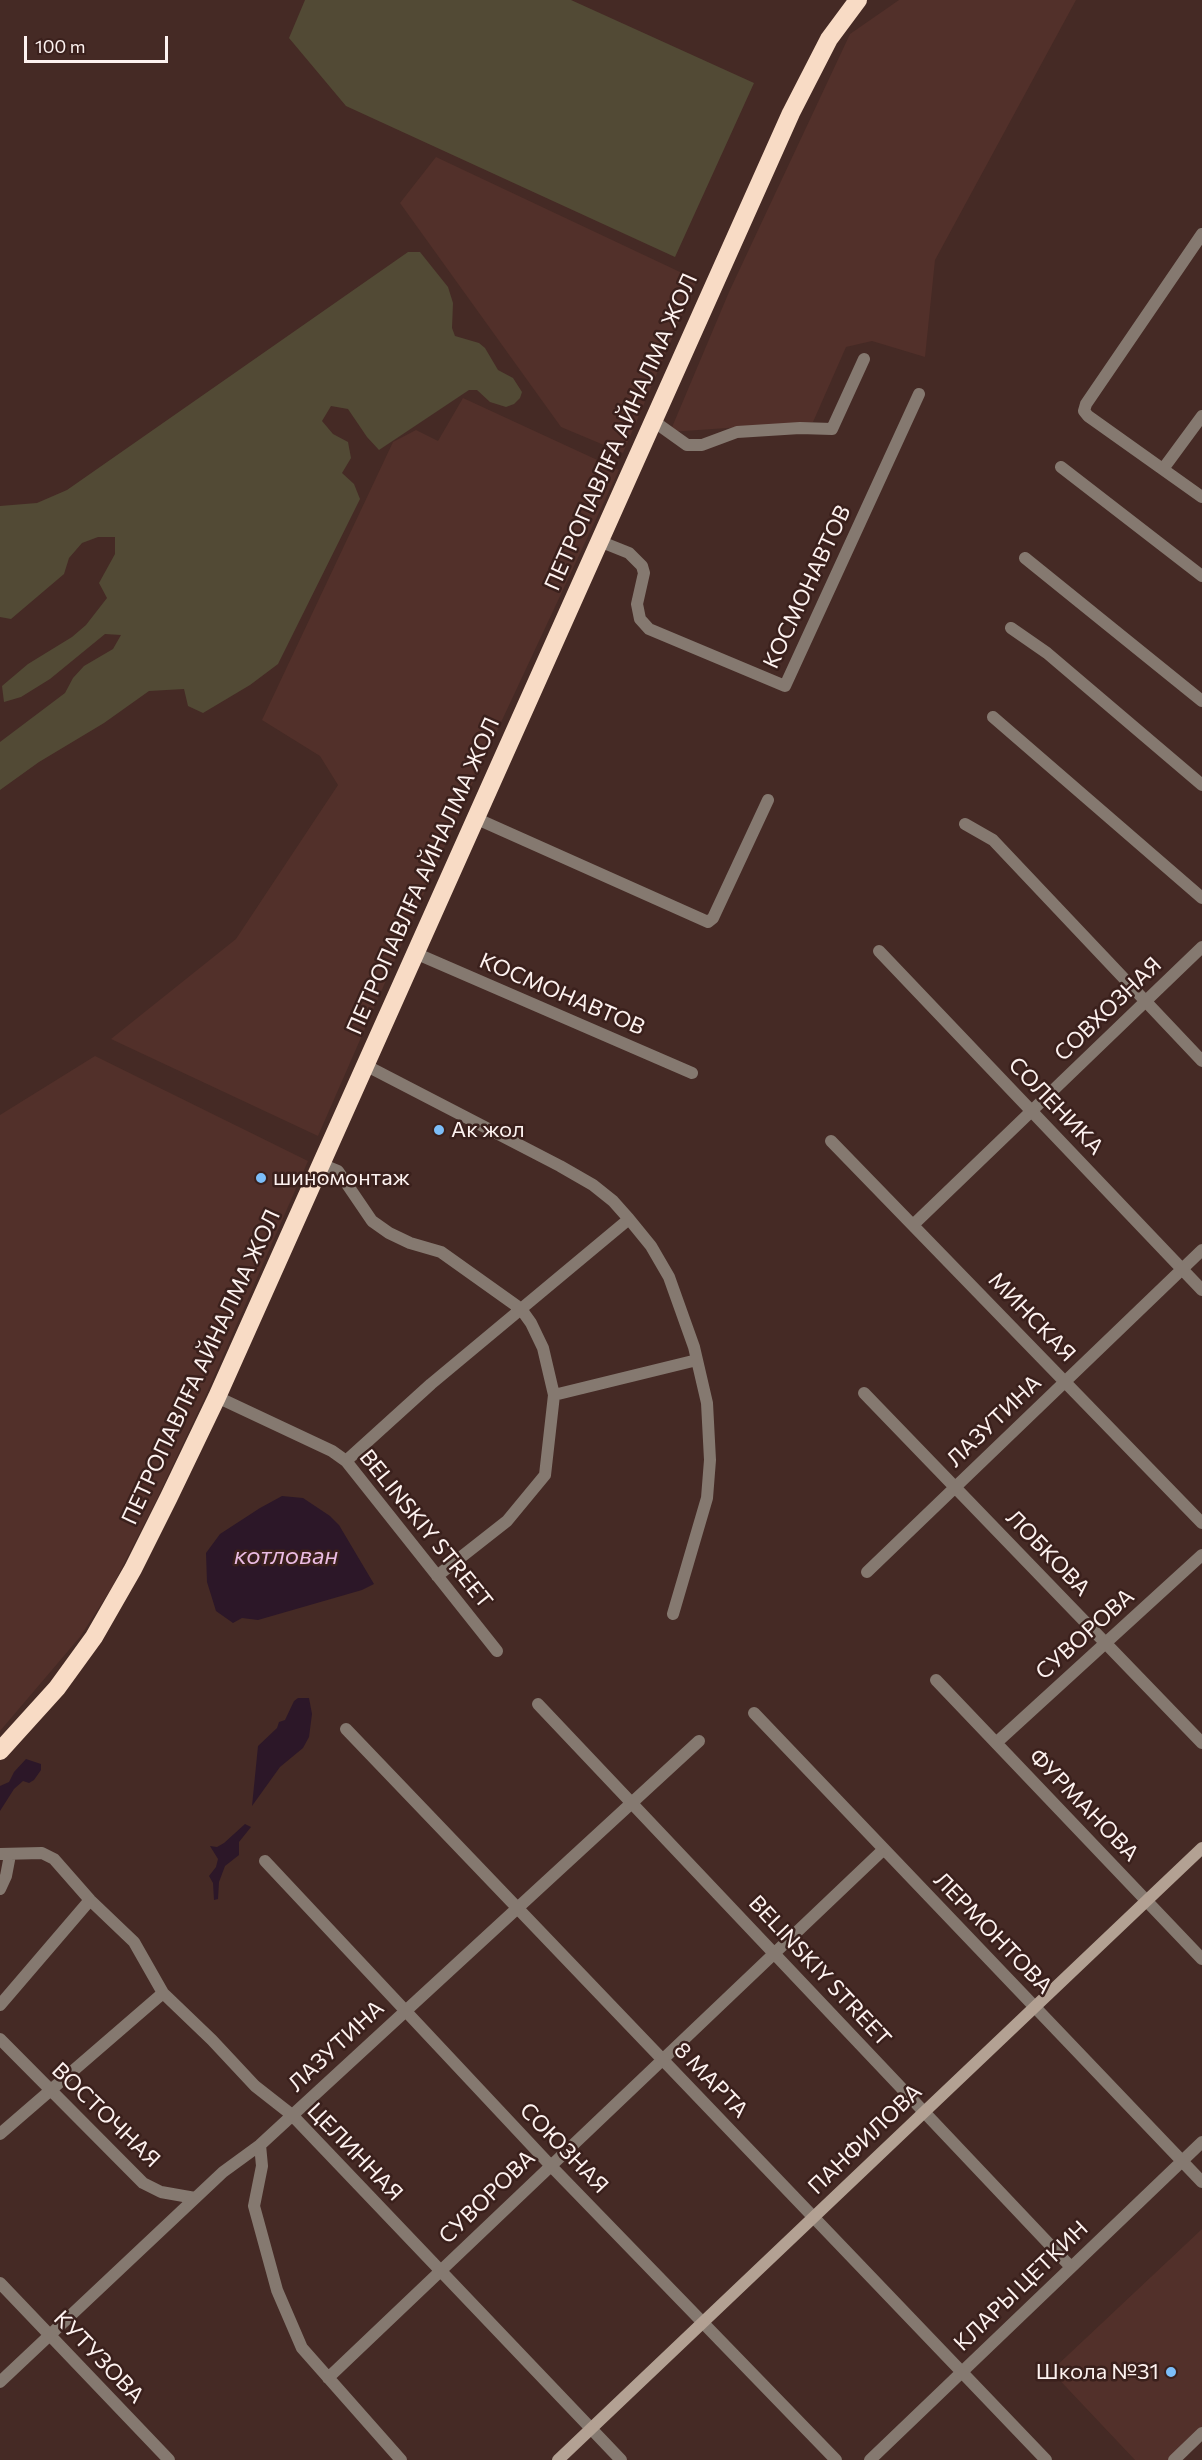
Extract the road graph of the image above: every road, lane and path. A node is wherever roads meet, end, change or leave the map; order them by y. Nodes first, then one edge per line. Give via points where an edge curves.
1 (858, 0) edge
2 (1202, 234) edge
3 (864, 359) dead end
4 (919, 394) dead end
5 (1202, 416) edge
6 (652, 420) junction
7 (1061, 467) dead end
8 (1163, 469) junction
9 (1202, 496) edge
10 (599, 541) junction
11 (1025, 558) dead end
12 (1202, 576) edge
13 (1011, 628) dead end
14 (1202, 701) edge
15 (993, 717) dead end
16 (1202, 785) edge
17 (768, 800) dead end
18 (475, 818) junction
19 (965, 824) dead end
20 (1202, 898) edge
21 (1202, 947) edge
22 (879, 951) dead end
23 (415, 953) junction
24 (1146, 1001) junction
25 (1202, 1061) edge
26 (365, 1065) junction
27 (692, 1073) dead end
28 (1031, 1111) junction
29 (831, 1141) dead end
30 (321, 1164) junction
31 (629, 1219) junction
32 (913, 1225) junction
33 (1202, 1250) edge
34 (1182, 1269) junction
35 (1202, 1290) edge
36 (521, 1309) junction
37 (697, 1360) junction
38 (1065, 1382) junction
39 (864, 1393) dead end
40 (554, 1395) junction
41 (217, 1397) junction
42 (346, 1461) junction
43 (956, 1488) junction
44 (1202, 1523) edge
45 (1202, 1556) edge
46 (867, 1572) dead end
47 (437, 1576) junction
48 (673, 1614) dead end
49 (1106, 1643) junction
50 (497, 1651) dead end
51 (936, 1680) dead end
52 (538, 1704) dead end
53 (754, 1713) dead end
54 (346, 1729) dead end
55 (699, 1741) dead end
56 (996, 1743) junction
57 (1202, 1743) edge
58 (0, 1751) edge
59 (631, 1803) junction
60 (1202, 1848) edge
61 (884, 1849) junction
62 (5, 1855) edge
63 (265, 1861) dead end
64 (0, 1889) edge
65 (90, 1900) junction
66 (1146, 1901) junction
67 (517, 1908) junction
68 (774, 1954) junction
69 (1202, 1959) edge
70 (163, 1993) junction
71 (0, 2005) edge
72 (1035, 2007) junction
73 (404, 2012) junction
74 (0, 2039) edge
75 (663, 2060) junction
76 (49, 2091) junction
77 (924, 2112) junction
78 (292, 2115) junction
79 (0, 2134) edge
80 (1202, 2142) edge
81 (260, 2145) junction
82 (1182, 2161) junction
83 (551, 2166) junction
84 (1202, 2182) edge
85 (195, 2198) junction
86 (813, 2217) junction
87 (1071, 2267) junction
88 (440, 2271) junction
89 (0, 2283) edge
90 (703, 2322) junction
91 (50, 2337) junction
92 (962, 2372) junction
93 (328, 2378) junction
94 (0, 2382) edge
95 (591, 2428) junction
96 (1202, 2433) edge
97 (169, 2460) edge
98 (400, 2460) edge
99 (558, 2460) edge
100 (621, 2460) edge
101 (836, 2460) edge
102 (870, 2460) edge
103 (1046, 2460) edge
104 (1173, 2460) edge

1 - 6 highway, ПЕТРОПАВЛҒА АЙНАЛМА ЖОЛ via 829,39 791,113
2 - 8 street via 1084,411
3 - 6 street via 832,429 737,432 702,445 687,445
4 - 10 street, КОСМОНАВТОВ via 785,686 649,630 640,619 637,604 642,566 629,554
5 - 8 street
6 - 10 highway, ПЕТРОПАВЛҒА АЙНАЛМА ЖОЛ
7 - 12 street
8 - 9 street
10 - 18 highway, ПЕТРОПАВЛҒА АЙНАЛМА ЖОЛ
11 - 14 street
13 - 16 street via 1047,653
15 - 20 street
17 - 18 street via 708,922
18 - 23 highway, ПЕТРОПАВЛҒА АЙНАЛМА ЖОЛ
19 - 24 street via 993,840
21 - 24 street, СОВХОЗНАЯ
22 - 28 street, СОЛЕНИКА
23 - 26 highway, ПЕТРОПАВЛҒА АЙНАЛМА ЖОЛ
23 - 27 street, КОСМОНАВТОВ
24 - 25 street
24 - 28 street, СОВХОЗНАЯ
26 - 30 highway, ПЕТРОПАВЛҒА АЙНАЛМА ЖОЛ
26 - 31 street via 568,1170 613,1201
28 - 32 street, СОВХОЗНАЯ
28 - 34 street, СОЛЕНИКА
29 - 32 street, МИНСКАЯ
30 - 36 street via 345,1178 372,1221 410,1243 441,1252
30 - 41 highway, ПЕТРОПАВЛҒА АЙНАЛМА ЖОЛ
31 - 36 street
31 - 37 street via 651,1246 669,1278
32 - 38 street, МИНСКАЯ
33 - 34 street, ЛАЗУТИНА
34 - 35 street, СОЛЕНИКА
34 - 38 street, ЛАЗУТИНА
36 - 40 street via 538,1335
36 - 42 street
37 - 40 street
37 - 48 street via 707,1403 707,1498
38 - 43 street, ЛАЗУТИНА
38 - 44 street, МИНСКАЯ
39 - 43 street, ЛОБКОВА
40 - 47 street via 545,1476 507,1521
41 - 42 street, BELINSKIY STREET
41 - 58 highway, ПЕТРОПАВЛҒА АЙНАЛМА ЖОЛ via 133,1569 94,1638 57,1688
42 - 47 street, BELINSKIY STREET
43 - 46 street, ЛАЗУТИНА
43 - 49 street, ЛОБКОВА
45 - 49 street, СУВОРОВА
47 - 50 street, BELINSKIY STREET
49 - 56 street, СУВОРОВА
49 - 57 street, ЛОБКОВА
51 - 56 street, ФУРМАНОВА
52 - 59 street, BELINSKIY STREET
53 - 61 street, ЛЕРМОНТОВА
54 - 67 street, 8 МАРТА
55 - 59 street, ЛАЗУТИНА
56 - 66 street, ФУРМАНОВА
59 - 67 street, ЛАЗУТИНА
59 - 68 street, BELINSKIY STREET
60 - 66 street, ПАНФИЛОВА
61 - 68 street, СУВОРОВА
61 - 72 street, ЛЕРМОНТОВА
62 - 64 street via 6,1876
62 - 65 street, ЦЕЛИННАЯ via 48,1855
63 - 73 street, СОЮЗНАЯ
65 - 70 street, ЦЕЛИННАЯ via 134,1942
65 - 71 street
66 - 69 street, ФУРМАНОВА
66 - 72 street, ПАНФИЛОВА
67 - 73 street, ЛАЗУТИНА
67 - 75 street, 8 МАРТА
68 - 75 street, СУВОРОВА
68 - 77 street, BELINSKIY STREET
70 - 76 street
70 - 78 street, ЦЕЛИННАЯ via 255,2086
72 - 77 street, ПАНФИЛОВА
72 - 82 street, ЛЕРМОНТОВА
73 - 78 street, ЛАЗУТИНА
73 - 83 street, СОЮЗНАЯ
74 - 76 street, ВОСТОЧНАЯ
75 - 83 street, СУВОРОВА
75 - 86 street, 8 МАРТА
76 - 79 street
76 - 85 street, ВОСТОЧНАЯ via 143,2183 161,2192
77 - 86 street, ПАНФИЛОВА
77 - 87 street, BELINSKIY STREET
78 - 81 street, ЛАЗУТИНА
78 - 88 street, ЦЕЛИННАЯ
80 - 82 street, КЛАРЫ ЦЕТКИН
81 - 85 street, ЛАЗУТИНА
81 - 93 street via 262,2166 254,2206 277,2290 302,2348
82 - 84 street, ЛЕРМОНТОВА
82 - 87 street, КЛАРЫ ЦЕТКИН
83 - 88 street, СУВОРОВА
83 - 90 street, СОЮЗНАЯ
85 - 91 street, ЛАЗУТИНА
86 - 90 street, ПАНФИЛОВА
86 - 92 street, 8 МАРТА
87 - 92 street, КЛАРЫ ЦЕТКИН
88 - 93 street, СУВОРОВА
88 - 95 street, ЦЕЛИННАЯ
89 - 91 street, КУТУЗОВА
90 - 95 street, ПАНФИЛОВА
90 - 101 street, СОЮЗНАЯ
91 - 94 street, ЛАЗУТИНА
91 - 97 street, КУТУЗОВА
92 - 102 street, КЛАРЫ ЦЕТКИН
92 - 103 street, 8 МАРТА
93 - 98 street
95 - 99 street, ПАНФИЛОВА
95 - 100 street, ЦЕЛИННАЯ
96 - 104 street

